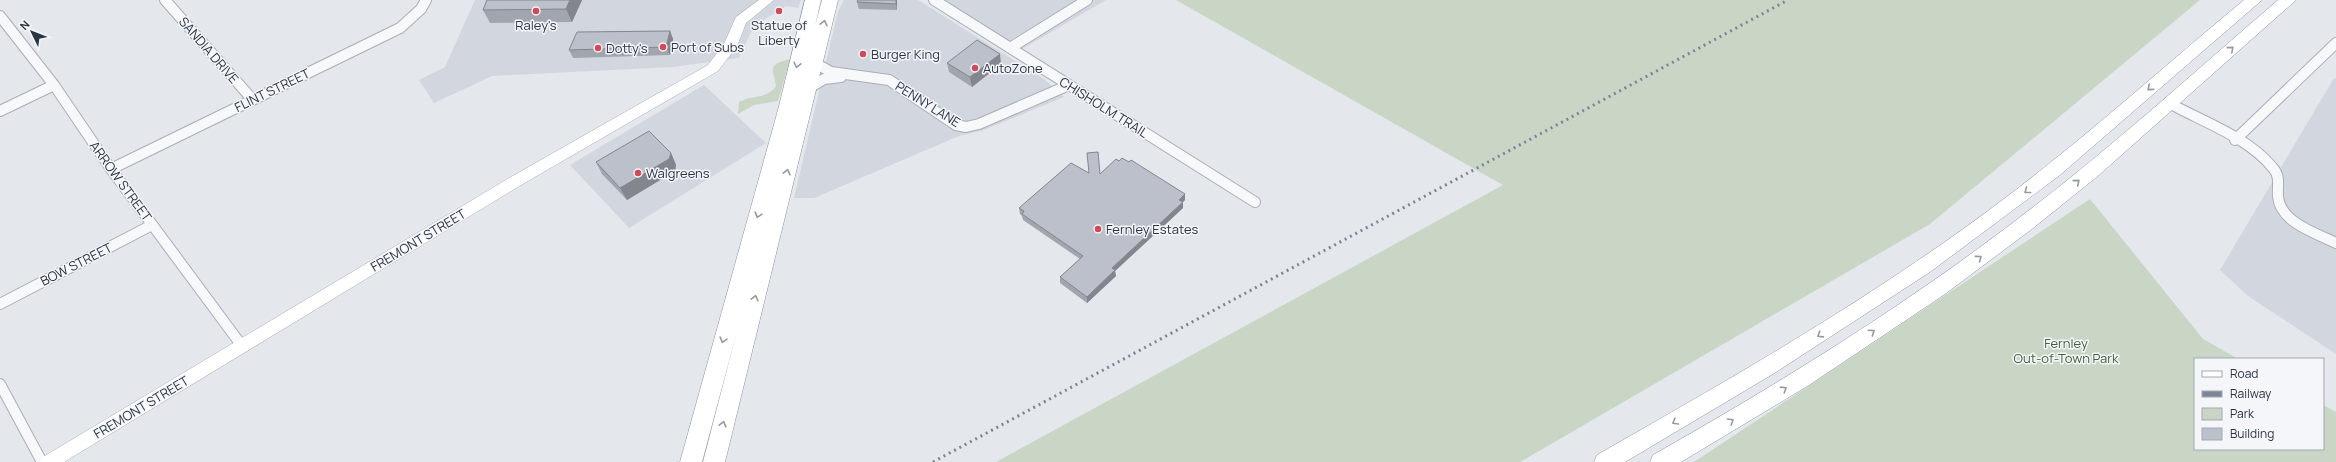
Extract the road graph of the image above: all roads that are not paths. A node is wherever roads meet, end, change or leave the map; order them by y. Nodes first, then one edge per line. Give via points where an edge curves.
1 (165, 0) edge
2 (426, 0) edge
3 (768, 0) edge
4 (813, 0) edge
5 (830, 0) edge
6 (934, 0) edge
7 (1087, 0) edge
8 (2254, 0) edge
9 (2288, 0) edge
10 (0, 16) edge
11 (2336, 43) edge
12 (1010, 48) junction
13 (815, 63) junction
14 (851, 74) junction
15 (54, 85) junction
16 (1069, 85) junction
17 (809, 88) junction
18 (252, 99) junction
19 (2170, 103) junction
20 (0, 111) edge
21 (2235, 140) junction
22 (111, 169) junction
23 (1255, 202) dead end
24 (152, 225) junction
25 (2336, 243) edge
26 (0, 304) edge
27 (1864, 306) junction
28 (242, 346) junction
29 (1840, 354) junction
30 (1745, 382) junction
31 (0, 384) edge
32 (42, 462) edge
33 (49, 462) edge
34 (691, 462) edge
35 (714, 462) edge
36 (1605, 462) edge
37 (1662, 462) edge

1 - 18 street, SANDIA DRIVE
2 - 18 street, FLINT STREET via 421,9 400,28
3 - 28 street, FREMONT STREET via 741,20 730,46 713,68 503,189
4 -> 34 highway via 787,110
13 -> 5 highway
6 - 12 street, CHISHOLM TRAIL
7 - 12 street
8 -> 27 highway via 2023,194 1945,252
19 -> 9 highway
10 - 15 street, ARROW STREET
11 - 21 street
12 - 16 street, CHISHOLM TRAIL
13 - 14 street, PENNY LANE via 826,71
13 - 17 highway
14 - 16 street, PENNY LANE via 878,76 892,82 956,125 966,127 979,124
14 - 17 street, PENNY LANE via 824,79
15 - 20 street
15 - 22 street, ARROW STREET
16 - 23 street, CHISHOLM TRAIL
35 -> 17 highway
18 - 22 street, FLINT STREET
19 - 21 street
29 -> 19 highway via 1943,284 2020,227
21 - 25 street via 2252,150 2276,171 2280,181 2280,203 2286,214 2297,223
22 - 24 street, ARROW STREET
24 - 26 street, BOW STREET
24 - 28 street, ARROW STREET
27 - 29 highway via 1856,323 1841,342
27 -> 30 highway
28 - 33 street, FREMONT STREET
29 - 30 highway via 1822,352 1812,355 1777,376 1764,381
37 -> 29 highway
30 -> 36 highway
31 - 32 street

